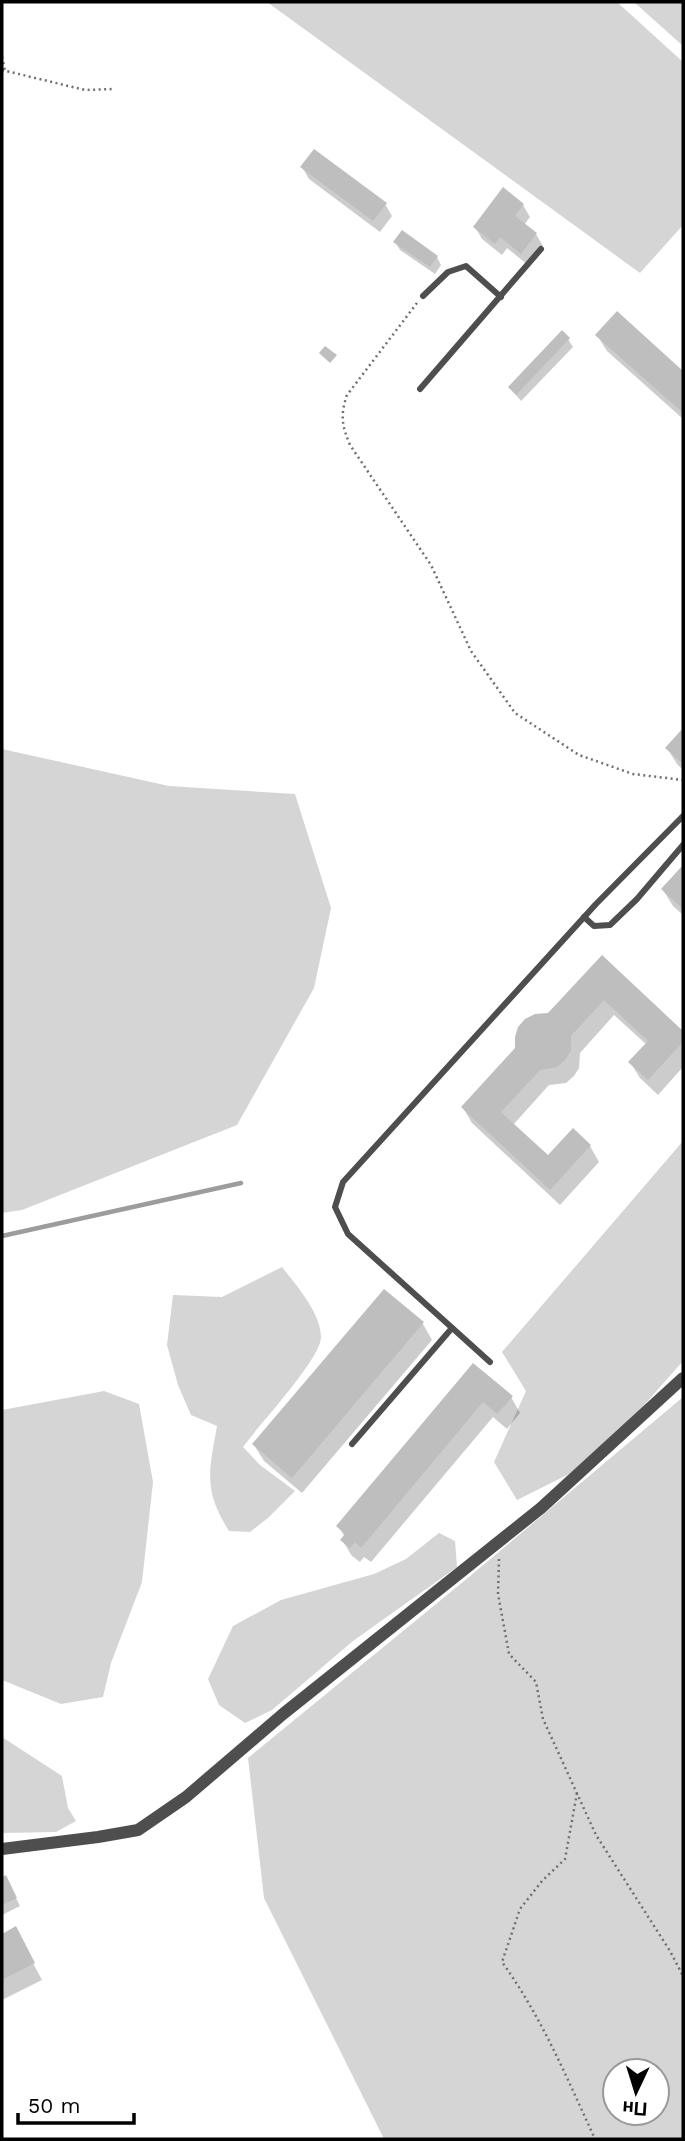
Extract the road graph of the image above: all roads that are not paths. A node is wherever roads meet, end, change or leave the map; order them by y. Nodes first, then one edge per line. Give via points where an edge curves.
1 (541, 249) dead end
2 (423, 296) road end
3 (500, 297) junction
4 (420, 389) dead end
5 (683, 816) edge
6 (683, 845) edge
7 (584, 917) junction
8 (452, 1328) junction
9 (490, 1362) dead end
10 (683, 1378) edge
11 (352, 1444) dead end
12 (2, 1849) edge

1 - 3 lane
2 - 3 lane via 448,272 467,266
3 - 4 lane
5 - 7 lane
6 - 7 lane via 610,925 594,926
7 - 8 lane via 343,1182 335,1207 348,1234
8 - 9 lane
8 - 11 lane
10 - 12 street via 541,1508 186,1797 138,1830

